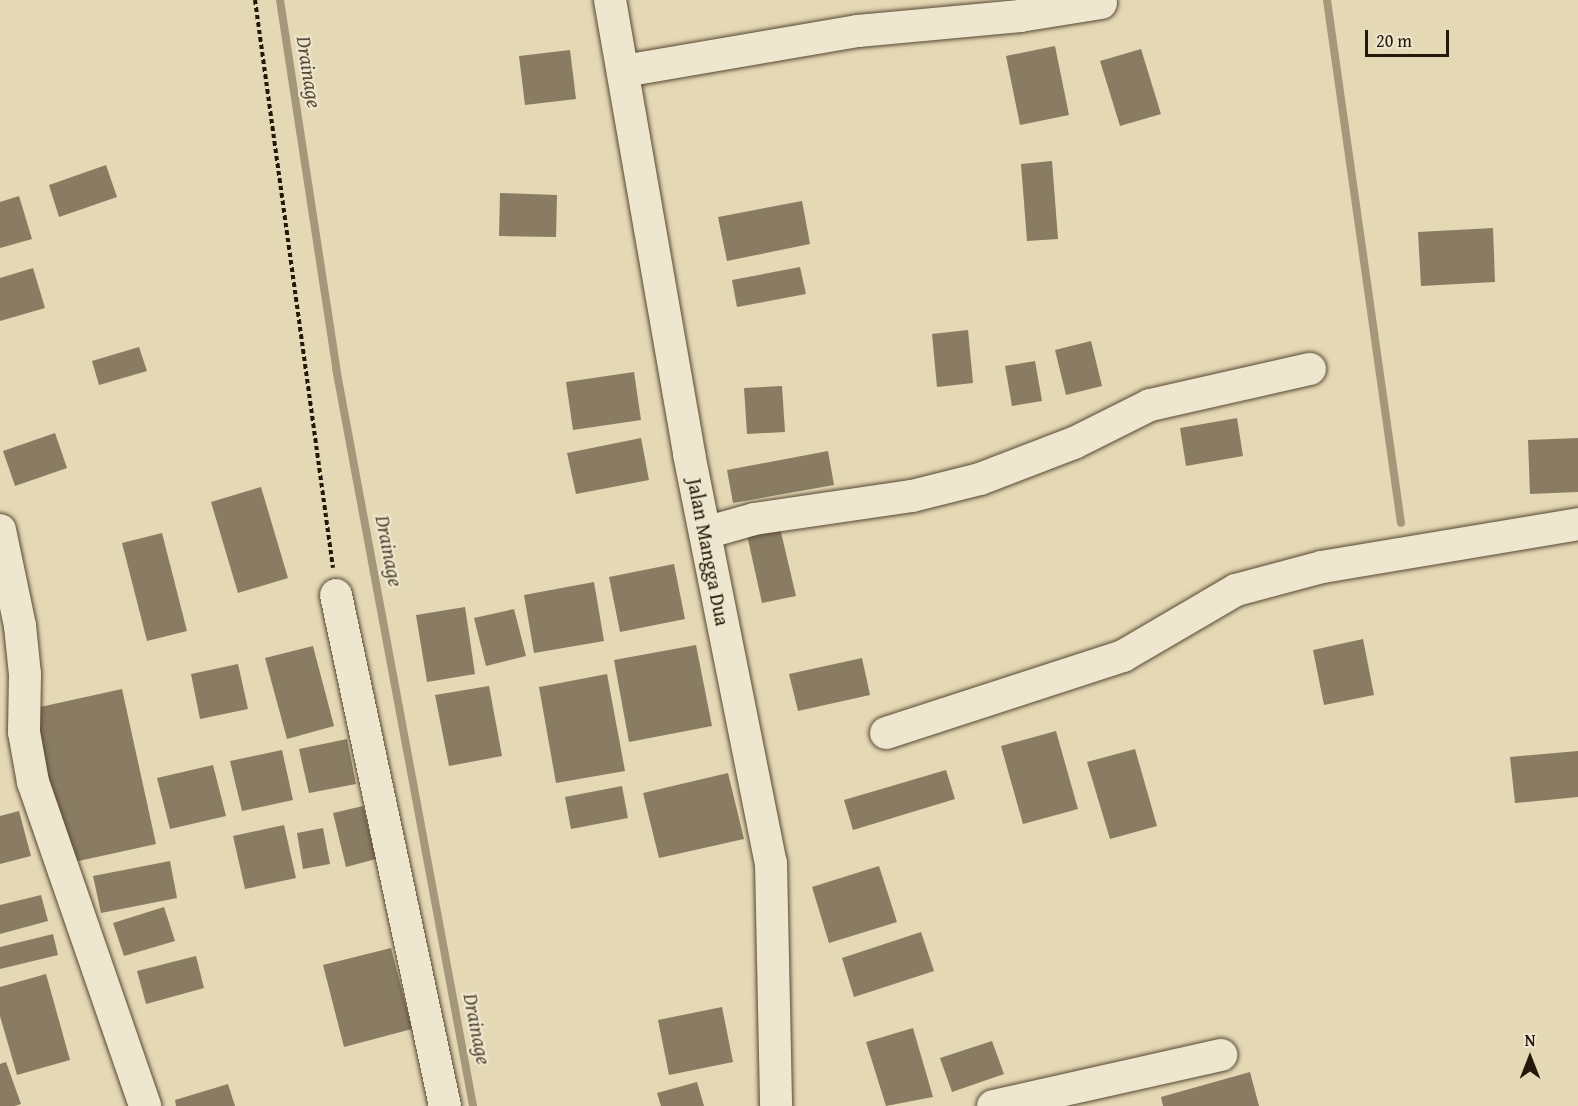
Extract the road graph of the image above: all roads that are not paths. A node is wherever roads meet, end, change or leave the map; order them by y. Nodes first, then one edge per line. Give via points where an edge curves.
1 (610, 0) edge
2 (1101, 3) dead end
3 (624, 71) junction
4 (1310, 369) dead end
5 (1578, 524) edge
6 (0, 530) edge
7 (705, 533) junction
8 (336, 596) road end
9 (886, 733) dead end
10 (1221, 1054) dead end
11 (145, 1106) edge
12 (445, 1106) edge
13 (776, 1106) edge
14 (993, 1106) edge

1 - 3 street, Jalan Mangga Dua
2 - 3 street via 1020,16 858,31
3 - 7 street, Jalan Mangga Dua
4 - 7 street via 1150,405 1074,443 980,479 912,496 754,519
5 - 9 street via 1322,567 1236,590 1123,656
6 - 11 street via 20,626 26,674 24,732 33,782
7 - 13 street, Jalan Mangga Dua via 771,863
8 - 12 street
10 - 14 street

